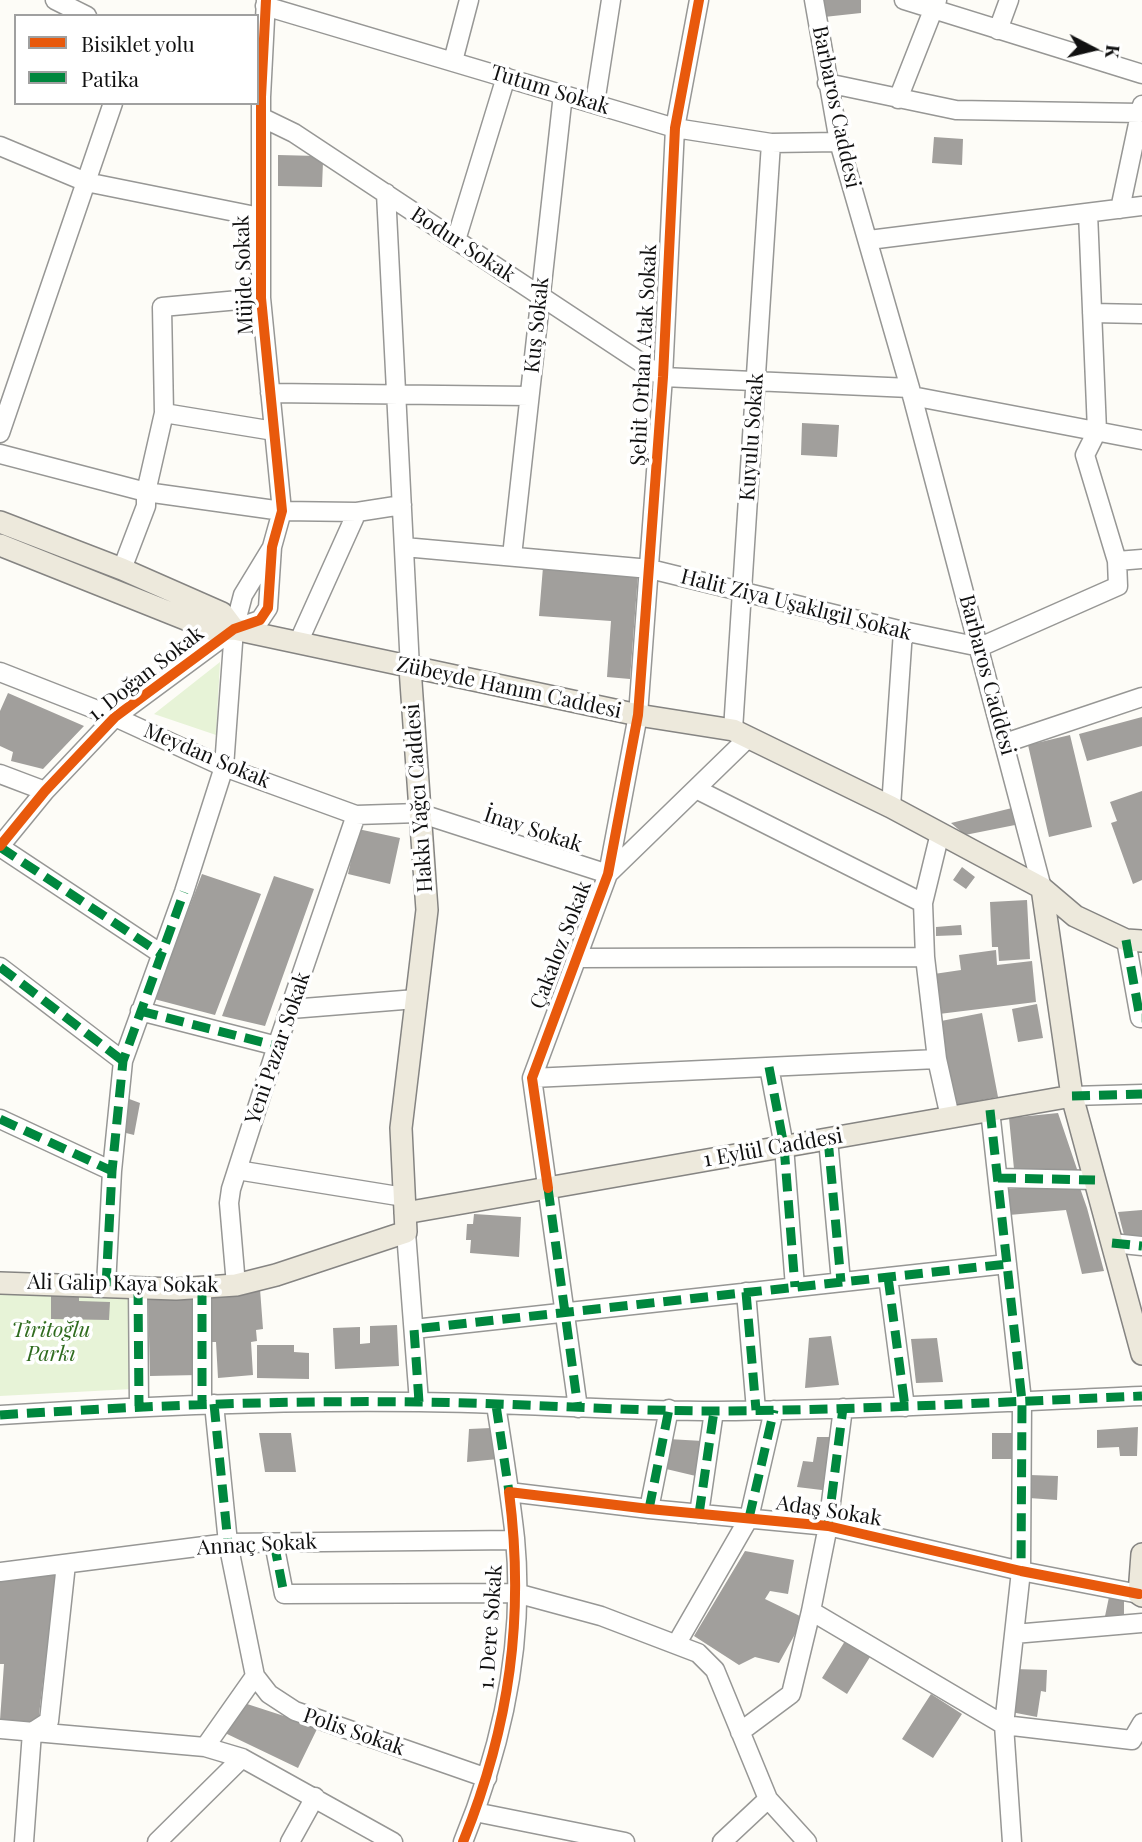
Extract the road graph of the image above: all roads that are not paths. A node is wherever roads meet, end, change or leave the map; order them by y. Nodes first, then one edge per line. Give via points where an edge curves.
1 (55, 0) edge
2 (469, 0) edge
3 (611, 0) edge
4 (699, 0) edge
5 (814, 0) edge
6 (904, 0) edge
7 (1009, 0) edge
8 (265, 2) edge
9 (935, 5) edge
10 (83, 14) edge
11 (998, 30) junction
12 (453, 61) junction
13 (1142, 74) edge
14 (506, 77) junction
15 (827, 83) junction
16 (563, 94) junction
17 (259, 96) edge
18 (898, 99) junction
19 (594, 103) junction
20 (112, 105) edge
21 (1141, 109) edge
22 (261, 117) junction
23 (675, 128) junction
24 (839, 142) junction
25 (771, 143) junction
26 (0, 146) edge
27 (86, 182) junction
28 (386, 193) junction
29 (1142, 206) edge
30 (1120, 209) junction
31 (1088, 213) junction
32 (260, 217) junction
33 (456, 240) junction
34 (869, 240) junction
35 (540, 296) junction
36 (261, 298) junction
37 (1092, 313) junction
38 (1142, 314) edge
39 (663, 377) junction
40 (756, 381) junction
41 (7, 388) edge
42 (911, 392) junction
43 (270, 393) junction
44 (396, 394) junction
45 (529, 396) junction
46 (164, 413) junction
47 (274, 431) junction
48 (1097, 431) junction
49 (0, 433) edge
50 (1142, 440) edge
51 (0, 454) edge
52 (146, 492) junction
53 (402, 505) junction
54 (282, 511) junction
55 (357, 512) junction
56 (0, 522) edge
57 (0, 545) edge
58 (272, 547) junction
59 (404, 547) junction
60 (512, 556) junction
61 (1142, 559) edge
62 (1118, 561) junction
63 (122, 569) junction
64 (650, 569) junction
65 (742, 593) junction
66 (234, 629) junction
67 (903, 631) junction
68 (298, 643) junction
69 (980, 647) junction
70 (410, 668) junction
71 (0, 672) edge
72 (1142, 697) edge
73 (638, 715) junction
74 (115, 717) junction
75 (741, 733) junction
76 (1005, 743) junction
77 (224, 767) junction
78 (0, 774) edge
79 (696, 789) junction
80 (46, 791) junction
81 (891, 807) junction
82 (419, 813) junction
83 (356, 815) junction
84 (940, 833) junction
85 (0, 846) edge
86 (608, 874) junction
87 (1042, 888) junction
88 (923, 903) junction
89 (1134, 940) edge
90 (160, 953) junction
91 (925, 957) junction
92 (576, 958) junction
93 (0, 967) edge
94 (416, 999) junction
95 (291, 1009) junction
96 (139, 1011) junction
97 (1142, 1018) edge
98 (277, 1046) junction
99 (937, 1059) junction
100 (123, 1061) junction
101 (769, 1067) junction
102 (532, 1077) junction
103 (1142, 1094) edge
104 (1072, 1096) junction
105 (990, 1110) junction
106 (950, 1117) junction
107 (0, 1119) edge
108 (828, 1139) junction
109 (784, 1146) junction
110 (237, 1170) junction
111 (112, 1171) junction
112 (998, 1178) junction
113 (1095, 1180) junction
114 (548, 1188) junction
115 (405, 1214) junction
116 (1112, 1243) junction
117 (1142, 1246) edge
118 (1007, 1264) junction
119 (887, 1277) junction
120 (841, 1282) junction
121 (0, 1283) edge
122 (236, 1285) junction
123 (106, 1286) junction
124 (138, 1287) junction
125 (202, 1287) junction
126 (795, 1287) junction
127 (746, 1292) junction
128 (565, 1312) junction
129 (414, 1329) junction
130 (1142, 1354) edge
131 (1142, 1396) edge
132 (1021, 1401) junction
133 (419, 1402) junction
134 (208, 1404) junction
135 (496, 1405) junction
136 (139, 1406) junction
137 (905, 1407) junction
138 (578, 1408) junction
139 (843, 1408) junction
140 (669, 1409) junction
141 (756, 1410) junction
142 (774, 1410) junction
143 (714, 1411) junction
144 (0, 1415) edge
145 (509, 1492) junction
146 (649, 1509) junction
147 (699, 1514) junction
148 (749, 1518) junction
149 (828, 1526) junction
150 (515, 1540) junction
151 (228, 1543) junction
152 (274, 1543) junction
153 (1142, 1554) edge
154 (66, 1564) junction
155 (1021, 1571) junction
156 (0, 1572) edge
157 (1141, 1591) edge
158 (516, 1593) junction
159 (811, 1611) junction
160 (1142, 1623) edge
161 (1014, 1634) junction
162 (677, 1643) junction
163 (255, 1676) junction
164 (1142, 1723) edge
165 (1004, 1725) junction
166 (0, 1729) edge
167 (32, 1732) junction
168 (740, 1732) junction
169 (205, 1747) junction
170 (242, 1758) junction
171 (487, 1778) junction
172 (316, 1797) junction
173 (768, 1798) junction
174 (475, 1812) junction
175 (24, 1842) edge
176 (157, 1842) edge
177 (290, 1842) edge
178 (393, 1842) edge
179 (463, 1842) edge
180 (625, 1842) edge
181 (722, 1842) edge
182 (807, 1842) edge
183 (1012, 1842) edge

1 - 10 street
2 - 12 street
3 - 19 street
4 - 23 street, Şehit Orhan Atak Sokak
5 - 15 street, Barbaros Caddesi
6 - 9 street
7 - 11 street
8 - 12 street, Tutum Sokak
8 - 17 street, Müjde Sokak
9 - 11 street
9 - 18 street
11 - 13 street
12 - 14 street, Tutum Sokak
14 - 16 street, Tutum Sokak
14 - 33 street
15 - 18 street
15 - 24 street, Barbaros Caddesi
16 - 19 street, Tutum Sokak
16 - 35 street, Kuş Sokak
17 - 22 street, Müjde Sokak
18 - 21 street via 956,110
19 - 23 street, Tutum Sokak
20 - 27 street
21 - 30 street
22 - 28 street, Bodur Sokak
22 - 32 street, Müjde Sokak
23 - 25 street, Tutum Sokak
23 - 39 street, Şehit Orhan Atak Sokak
24 - 25 street, Tutum Sokak
24 - 34 street, Barbaros Caddesi
25 - 40 street, Kuyulu Sokak
26 - 27 street
27 - 32 street
27 - 41 street
28 - 33 street, Bodur Sokak
28 - 44 street, Hakkı Yağcı Caddesi
29 - 30 street
30 - 31 street
31 - 34 street
31 - 37 street
32 - 36 street, Müjde Sokak
33 - 35 street, Bodur Sokak
34 - 42 street, Barbaros Caddesi
35 - 39 street, Bodur Sokak
35 - 45 street, Kuş Sokak
36 - 43 street, Müjde Sokak
36 - 46 street via 162,307
37 - 38 street
37 - 48 street
39 - 40 street
39 - 64 street, Şehit Orhan Atak Sokak
40 - 42 street
40 - 65 street, Kuyulu Sokak
41 - 49 street
42 - 48 street
42 - 69 street, Barbaros Caddesi
43 - 44 street
43 - 47 street, Müjde Sokak
44 - 45 street
44 - 53 street, Hakkı Yağcı Caddesi
45 - 60 street, Kuş Sokak
46 - 47 street
46 - 52 street
47 - 54 street, Müjde Sokak
48 - 50 street
48 - 62 street via 1085,455
51 - 52 street
52 - 54 street
52 - 63 street via 146,506
53 - 55 street
53 - 59 street, Hakkı Yağcı Caddesi
54 - 55 street
54 - 58 street, Müjde Sokak
55 - 68 street
56 - 63 main road, Zübeyde Hanım Caddesi
57 - 66 main road, Zübeyde Hanım Caddesi via 213,630
58 - 66 street via 243,595
58 - 66 street, 1. Doğan Sokak via 268,608 260,620
59 - 60 street, Halit Ziya Uşaklıgil Sokak
59 - 70 street, Hakkı Yağcı Caddesi
60 - 64 street, Halit Ziya Uşaklıgil Sokak
61 - 62 street
62 - 69 street via 1118,586
63 - 66 main road, Zübeyde Hanım Caddesi via 222,613
64 - 65 street, Halit Ziya Uşaklıgil Sokak
64 - 73 street, Şehit Orhan Atak Sokak
65 - 67 street, Halit Ziya Uşaklıgil Sokak
65 - 75 street, Kuyulu Sokak
66 - 68 main road, Zübeyde Hanım Caddesi
66 - 74 street, 1. Doğan Sokak
66 - 77 street
67 - 69 street, Halit Ziya Uşaklıgil Sokak
67 - 81 street
68 - 70 main road, Zübeyde Hanım Caddesi
69 - 76 street, Barbaros Caddesi
70 - 73 main road, Zübeyde Hanım Caddesi
70 - 82 main road, Hakkı Yağcı Caddesi
71 - 74 street, Meydan Sokak
72 - 76 street
73 - 75 main road, Zübeyde Hanım Caddesi
73 - 86 street, Çakaloz Sokak
74 - 77 street, Meydan Sokak
74 - 80 street, 1. Doğan Sokak
75 - 79 street
75 - 81 main road, Zübeyde Hanım Caddesi
76 - 87 street, Barbaros Caddesi
77 - 83 street, Meydan Sokak
77 - 90 street
78 - 80 street
79 - 86 street
79 - 88 street
80 - 85 street, 1. Doğan Sokak
81 - 84 main road, Zübeyde Hanım Caddesi
82 - 83 street, Meydan Sokak
82 - 86 street, İnay Sokak
82 - 94 main road, Hakkı Yağcı Caddesi via 427,910
83 - 95 street, Yeni Pazar Sokak
84 - 87 main road, Zübeyde Hanım Caddesi
84 - 88 street
85 - 90 street
86 - 92 street, Çakaloz Sokak
87 - 89 main road, Zübeyde Hanım Caddesi via 1075,916
87 - 104 main road, Barbaros Caddesi
88 - 91 street
89 - 97 street
90 - 96 street
91 - 92 street
91 - 99 street
92 - 102 street, Çakaloz Sokak
93 - 100 street
94 - 95 street
94 - 115 main road, Hakkı Yağcı Caddesi via 401,1128
95 - 98 street, Yeni Pazar Sokak
96 - 98 street
96 - 100 street
98 - 110 street, Yeni Pazar Sokak
99 - 101 street
99 - 106 street
100 - 111 street
101 - 102 street
101 - 109 street
102 - 114 street, Çakaloz Sokak
103 - 104 street, 1 Eylül Caddesi
104 - 105 main road, 1 Eylül Caddesi
104 - 113 main road, Barbaros Caddesi
105 - 106 main road, 1 Eylül Caddesi
105 - 112 street
106 - 108 main road, 1 Eylül Caddesi
107 - 111 street
108 - 109 main road, 1 Eylül Caddesi
108 - 120 street
109 - 114 main road, 1 Eylül Caddesi
109 - 126 street
110 - 115 street
110 - 122 street, Yeni Pazar Sokak via 229,1203
111 - 123 street
112 - 113 street
112 - 118 street
113 - 116 main road, Barbaros Caddesi
114 - 115 main road, 1 Eylül Caddesi
114 - 128 street, Çakaloz Sokak
115 - 122 main road, Ali Galip Kaya Sokak via 276,1275
115 - 129 street, Hakkı Yağcı Caddesi
116 - 117 street
116 - 130 main road, Barbaros Caddesi
118 - 119 street
118 - 132 street
119 - 120 street
119 - 137 street
120 - 126 street
121 - 123 main road, Ali Galip Kaya Sokak
122 - 125 main road, Ali Galip Kaya Sokak
123 - 124 main road, Ali Galip Kaya Sokak
124 - 125 main road, Ali Galip Kaya Sokak
124 - 136 street
125 - 134 street
126 - 127 street
127 - 128 street
127 - 141 street
128 - 129 street
128 - 138 street, Çakaloz Sokak
129 - 133 street, Hakkı Yağcı Caddesi
131 - 132 street
132 - 137 street
132 - 155 street
133 - 134 street
133 - 135 street
134 - 136 street
134 - 151 street
135 - 138 street
135 - 145 street, 1. Dere Sokak
136 - 144 street
137 - 139 street
138 - 140 street
139 - 142 street
139 - 149 street
140 - 143 street
140 - 146 street
141 - 142 street
141 - 143 street
142 - 148 street
143 - 147 street
145 - 146 street, Adaş Sokak
145 - 150 street, 1. Dere Sokak
146 - 147 street, Adaş Sokak
147 - 148 street, Adaş Sokak
148 - 149 street, Adaş Sokak
148 - 162 street
149 - 155 street, Adaş Sokak
149 - 159 street
150 - 152 street, Annaç Sokak
150 - 158 street, 1. Dere Sokak
151 - 152 street, Annaç Sokak
151 - 154 street, Annaç Sokak
151 - 163 street
152 - 158 street via 284,1594
153 - 157 main road
154 - 156 street, Annaç Sokak
154 - 167 street via 48,1721
155 - 157 street, Adaş Sokak
155 - 161 street
158 - 162 street
158 - 171 street, 1. Dere Sokak via 509,1686
159 - 165 street
159 - 168 street via 791,1694
160 - 161 street
161 - 165 street
162 - 168 street via 698,1653 715,1670
163 - 169 street
163 - 171 street, Polis Sokak via 269,1694 295,1712
164 - 165 street via 1132,1740
165 - 183 street
166 - 167 street
167 - 169 street
167 - 175 street
168 - 173 street
169 - 170 street
170 - 172 street
170 - 176 street
171 - 174 street, 1. Dere Sokak
172 - 177 street
172 - 178 street
173 - 181 street
173 - 182 street
174 - 179 street, 1. Dere Sokak
174 - 180 street

